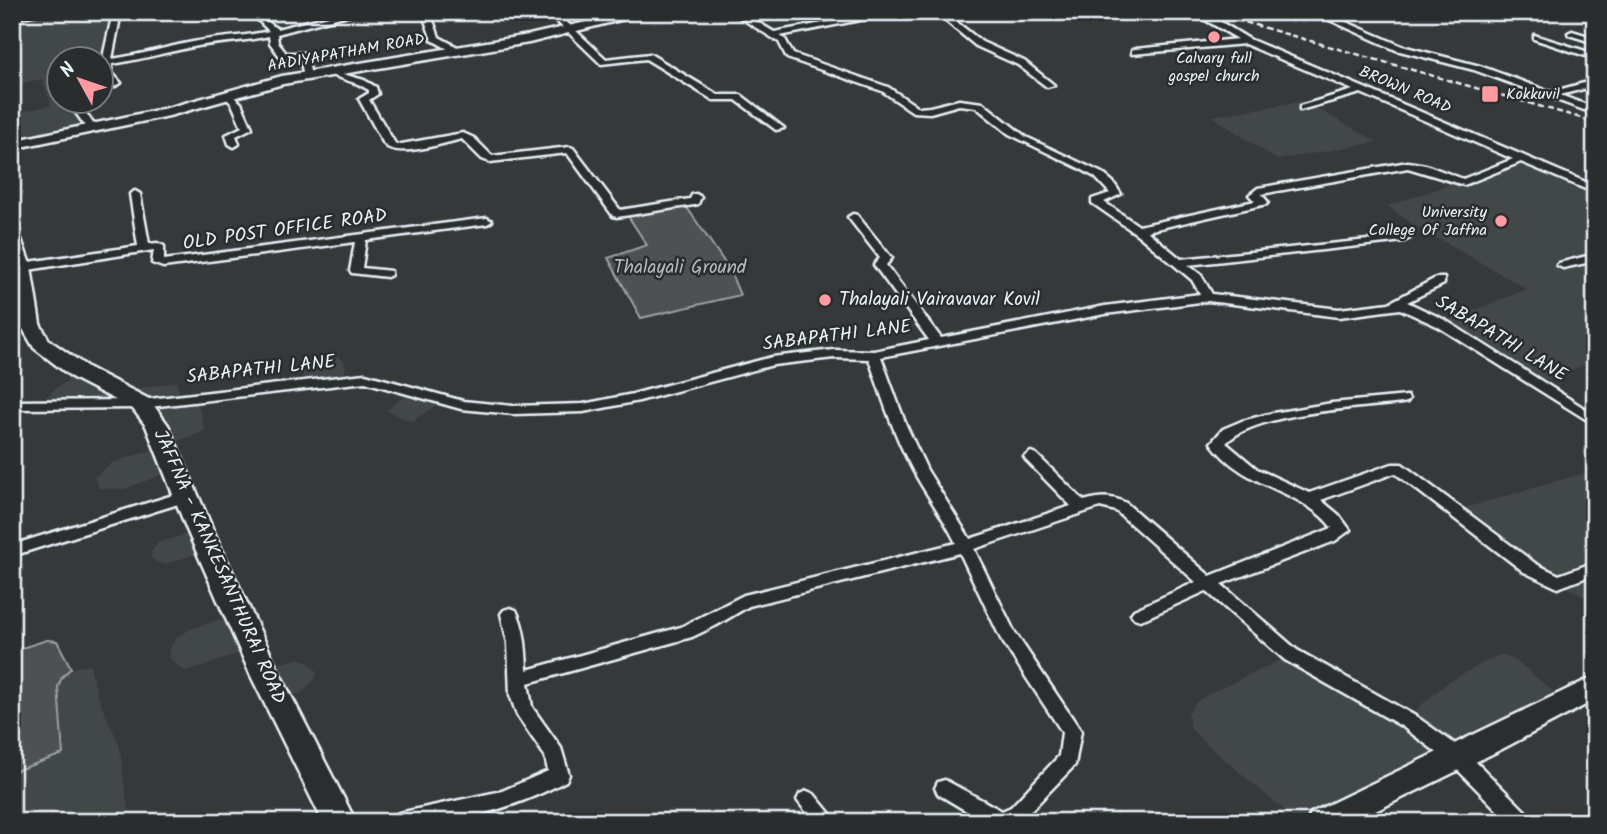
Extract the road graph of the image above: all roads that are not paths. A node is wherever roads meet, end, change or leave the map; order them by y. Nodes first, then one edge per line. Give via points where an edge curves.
1 (44, 12) edge
2 (117, 12) edge
3 (355, 12) edge
4 (426, 12) edge
5 (551, 12) edge
6 (646, 12) edge
7 (735, 12) edge
8 (896, 12) edge
9 (939, 12) edge
10 (1192, 12) edge
11 (1316, 12) edge
12 (257, 15) dead end
13 (12, 17) edge
14 (570, 31) junction
15 (273, 32) junction
16 (1572, 33) dead end
17 (772, 34) junction
18 (1538, 37) dead end
19 (1246, 41) junction
20 (1595, 41) edge
21 (110, 46) edge
22 (458, 51) junction
23 (1135, 52) dead end
24 (1595, 57) edge
25 (116, 61) edge
26 (331, 72) junction
27 (308, 76) junction
28 (1595, 83) edge
29 (1050, 85) dead end
30 (1363, 90) junction
31 (1548, 95) junction
32 (229, 96) junction
33 (1303, 108) dead end
34 (1595, 111) edge
35 (83, 116) edge
36 (91, 128) junction
37 (779, 128) dead end
38 (234, 144) dead end
39 (12, 145) edge
40 (1523, 158) junction
41 (1595, 190) edge
42 (135, 194) dead end
43 (696, 197) dead end
44 (853, 217) dead end
45 (487, 221) dead end
46 (1137, 230) junction
47 (361, 237) junction
48 (1404, 238) dead end
49 (144, 248) junction
50 (15, 250) edge
51 (1595, 257) edge
52 (1176, 263) junction
53 (1563, 265) dead end
54 (387, 273) dead end
55 (1440, 281) dead end
56 (1208, 297) junction
57 (1394, 304) junction
58 (19, 305) edge
59 (937, 342) junction
60 (874, 355) junction
61 (1402, 400) dead end
62 (141, 404) junction
63 (12, 405) edge
64 (1595, 421) edge
65 (1031, 457) dead end
66 (186, 496) junction
67 (1311, 498) junction
68 (1082, 508) junction
69 (965, 546) junction
70 (12, 551) edge
71 (1595, 568) edge
72 (1210, 582) junction
73 (510, 614) dead end
74 (1140, 614) dead end
75 (518, 679) junction
76 (1595, 687) edge
77 (1458, 757) junction
78 (945, 788) dead end
79 (807, 800) dead end
80 (1001, 821) edge
81 (340, 822) edge
82 (399, 822) edge
83 (827, 822) edge
84 (1322, 822) edge
85 (1523, 822) edge

1 - 13 street
2 - 21 street
3 - 15 street
4 - 22 street via 435,38
5 - 14 street
6 - 14 street, AADIYAPATHAM ROAD
7 - 17 street
8 - 17 street
9 - 29 street via 979,44 1021,63
10 - 19 street, BROWN ROAD
11 - 31 street via 1399,48 1477,68
12 - 15 street
14 - 22 street, AADIYAPATHAM ROAD
14 - 37 street via 604,62 647,56 716,98 738,97
15 - 25 street
15 - 27 street via 274,43 284,57 304,55
16 - 20 street
17 - 46 street via 790,56 885,89 921,112 974,103 1013,132 1113,185 1116,194 1096,201
18 - 24 street
19 - 23 street
19 - 30 street, BROWN ROAD
22 - 26 street, AADIYAPATHAM ROAD
26 - 27 street, AADIYAPATHAM ROAD
26 - 43 street via 373,89 364,99 393,147 463,136 481,156 490,159 570,150 617,214 694,202
27 - 32 street, AADIYAPATHAM ROAD
28 - 31 street
30 - 33 street
30 - 40 street, BROWN ROAD
31 - 34 street
32 - 36 street, AADIYAPATHAM ROAD
32 - 38 street via 247,128 229,137
35 - 36 street
36 - 39 street, AADIYAPATHAM ROAD
40 - 41 street, BROWN ROAD
40 - 46 street via 1464,181 1408,165 1258,191 1254,195 1263,202
42 - 49 street
44 - 59 street via 886,258 880,265
45 - 47 street, OLD POST OFFICE ROAD
46 - 52 street
47 - 49 street, OLD POST OFFICE ROAD via 163,264 158,263 160,248
47 - 54 street via 356,271
48 - 52 street
49 - 50 street
50 - 58 main road, JAFFNA - KANKESANTHURAI ROAD
51 - 53 street
52 - 56 street via 1197,278
55 - 57 street
56 - 57 street, SABAPATHI LANE via 1339,313
56 - 59 street, SABAPATHI LANE via 1105,310
57 - 64 street, SABAPATHI LANE via 1441,323
58 - 62 main road, JAFFNA - KANKESANTHURAI ROAD via 41,344 81,373
59 - 60 street, SABAPATHI LANE
60 - 62 street, SABAPATHI LANE via 772,361 583,408 513,410 461,405 365,378
60 - 69 street via 920,470
61 - 67 street via 1275,415 1221,436 1218,443 1231,458 1265,480
62 - 63 street, SABAPATHI LANE
62 - 66 main road, JAFFNA - KANKESANTHURAI ROAD via 157,425
65 - 68 street
66 - 70 street
66 - 81 main road, JAFFNA - KANKESANTHURAI ROAD via 266,676
67 - 71 street via 1396,467 1530,569 1558,582
67 - 72 street via 1342,530
68 - 69 street
68 - 72 street via 1110,502 1121,507
69 - 75 street via 744,601 686,632
69 - 80 street via 1007,634 1072,731 1068,759 1018,813
72 - 74 street
72 - 77 street via 1291,655 1410,722
73 - 75 street
75 - 82 street via 524,710 554,754 559,775 516,795
76 - 77 street
77 - 84 street
77 - 85 street
78 - 80 street
79 - 83 street

